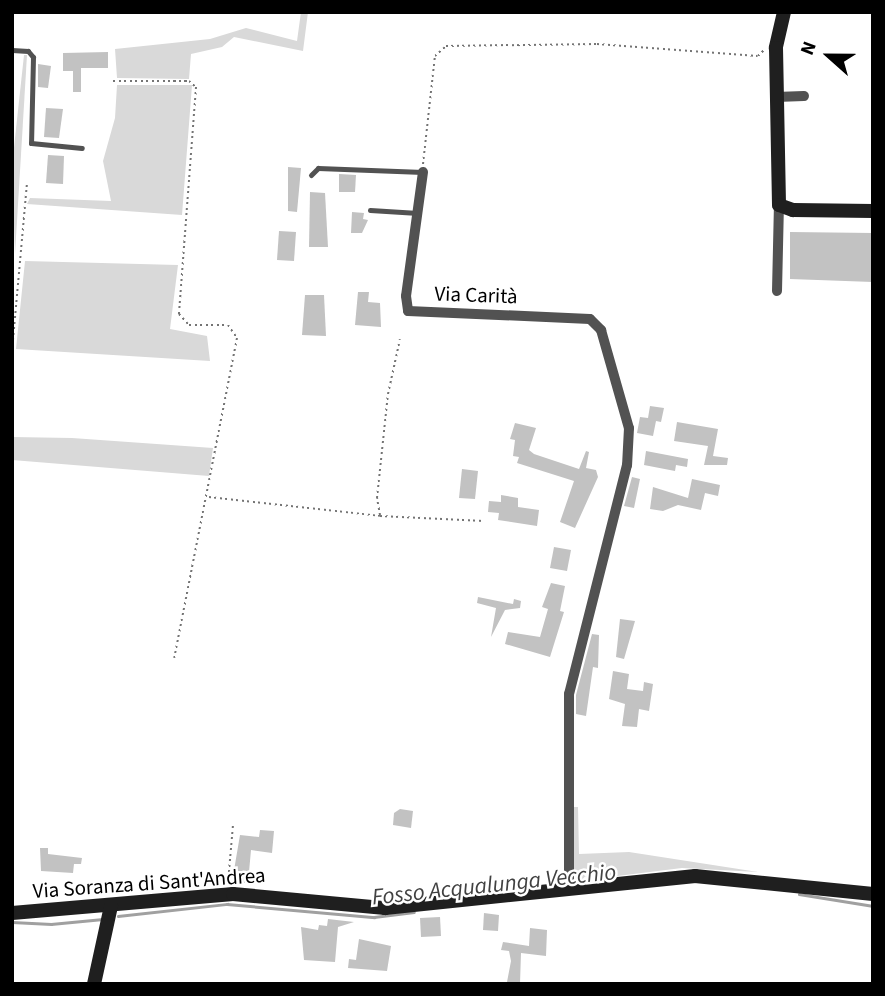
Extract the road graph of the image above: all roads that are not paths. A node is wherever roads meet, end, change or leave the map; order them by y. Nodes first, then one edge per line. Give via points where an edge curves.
1 (783, 12) edge
2 (12, 50) edge
3 (804, 96) dead end
4 (776, 97) junction
5 (82, 148) dead end
6 (422, 172) joint
7 (311, 175) dead end
8 (779, 205) junction
9 (370, 210) dead end
10 (873, 211) edge
11 (418, 213) junction
12 (777, 291) dead end
13 (569, 887) junction
14 (873, 894) edge
15 (111, 906) junction
16 (12, 913) edge
17 (94, 984) edge

1 - 4 street via 776,48
2 - 5 lane via 28,51 33,57 31,143
3 - 4 street
4 - 8 street
6 - 7 lane via 317,168
6 - 11 street, Via Carità
8 - 10 street via 793,210
8 - 12 street
9 - 11 lane
11 - 13 street, Via Carità via 406,296 408,311 590,319 601,330 629,428 627,466 569,694
13 - 14 street, Via Soranza di Sant'Andrea via 714,875
13 - 15 street, Via Soranza di Sant'Andrea via 385,908 228,895
15 - 16 street, Via Soranza di Sant'Andrea
15 - 17 street

